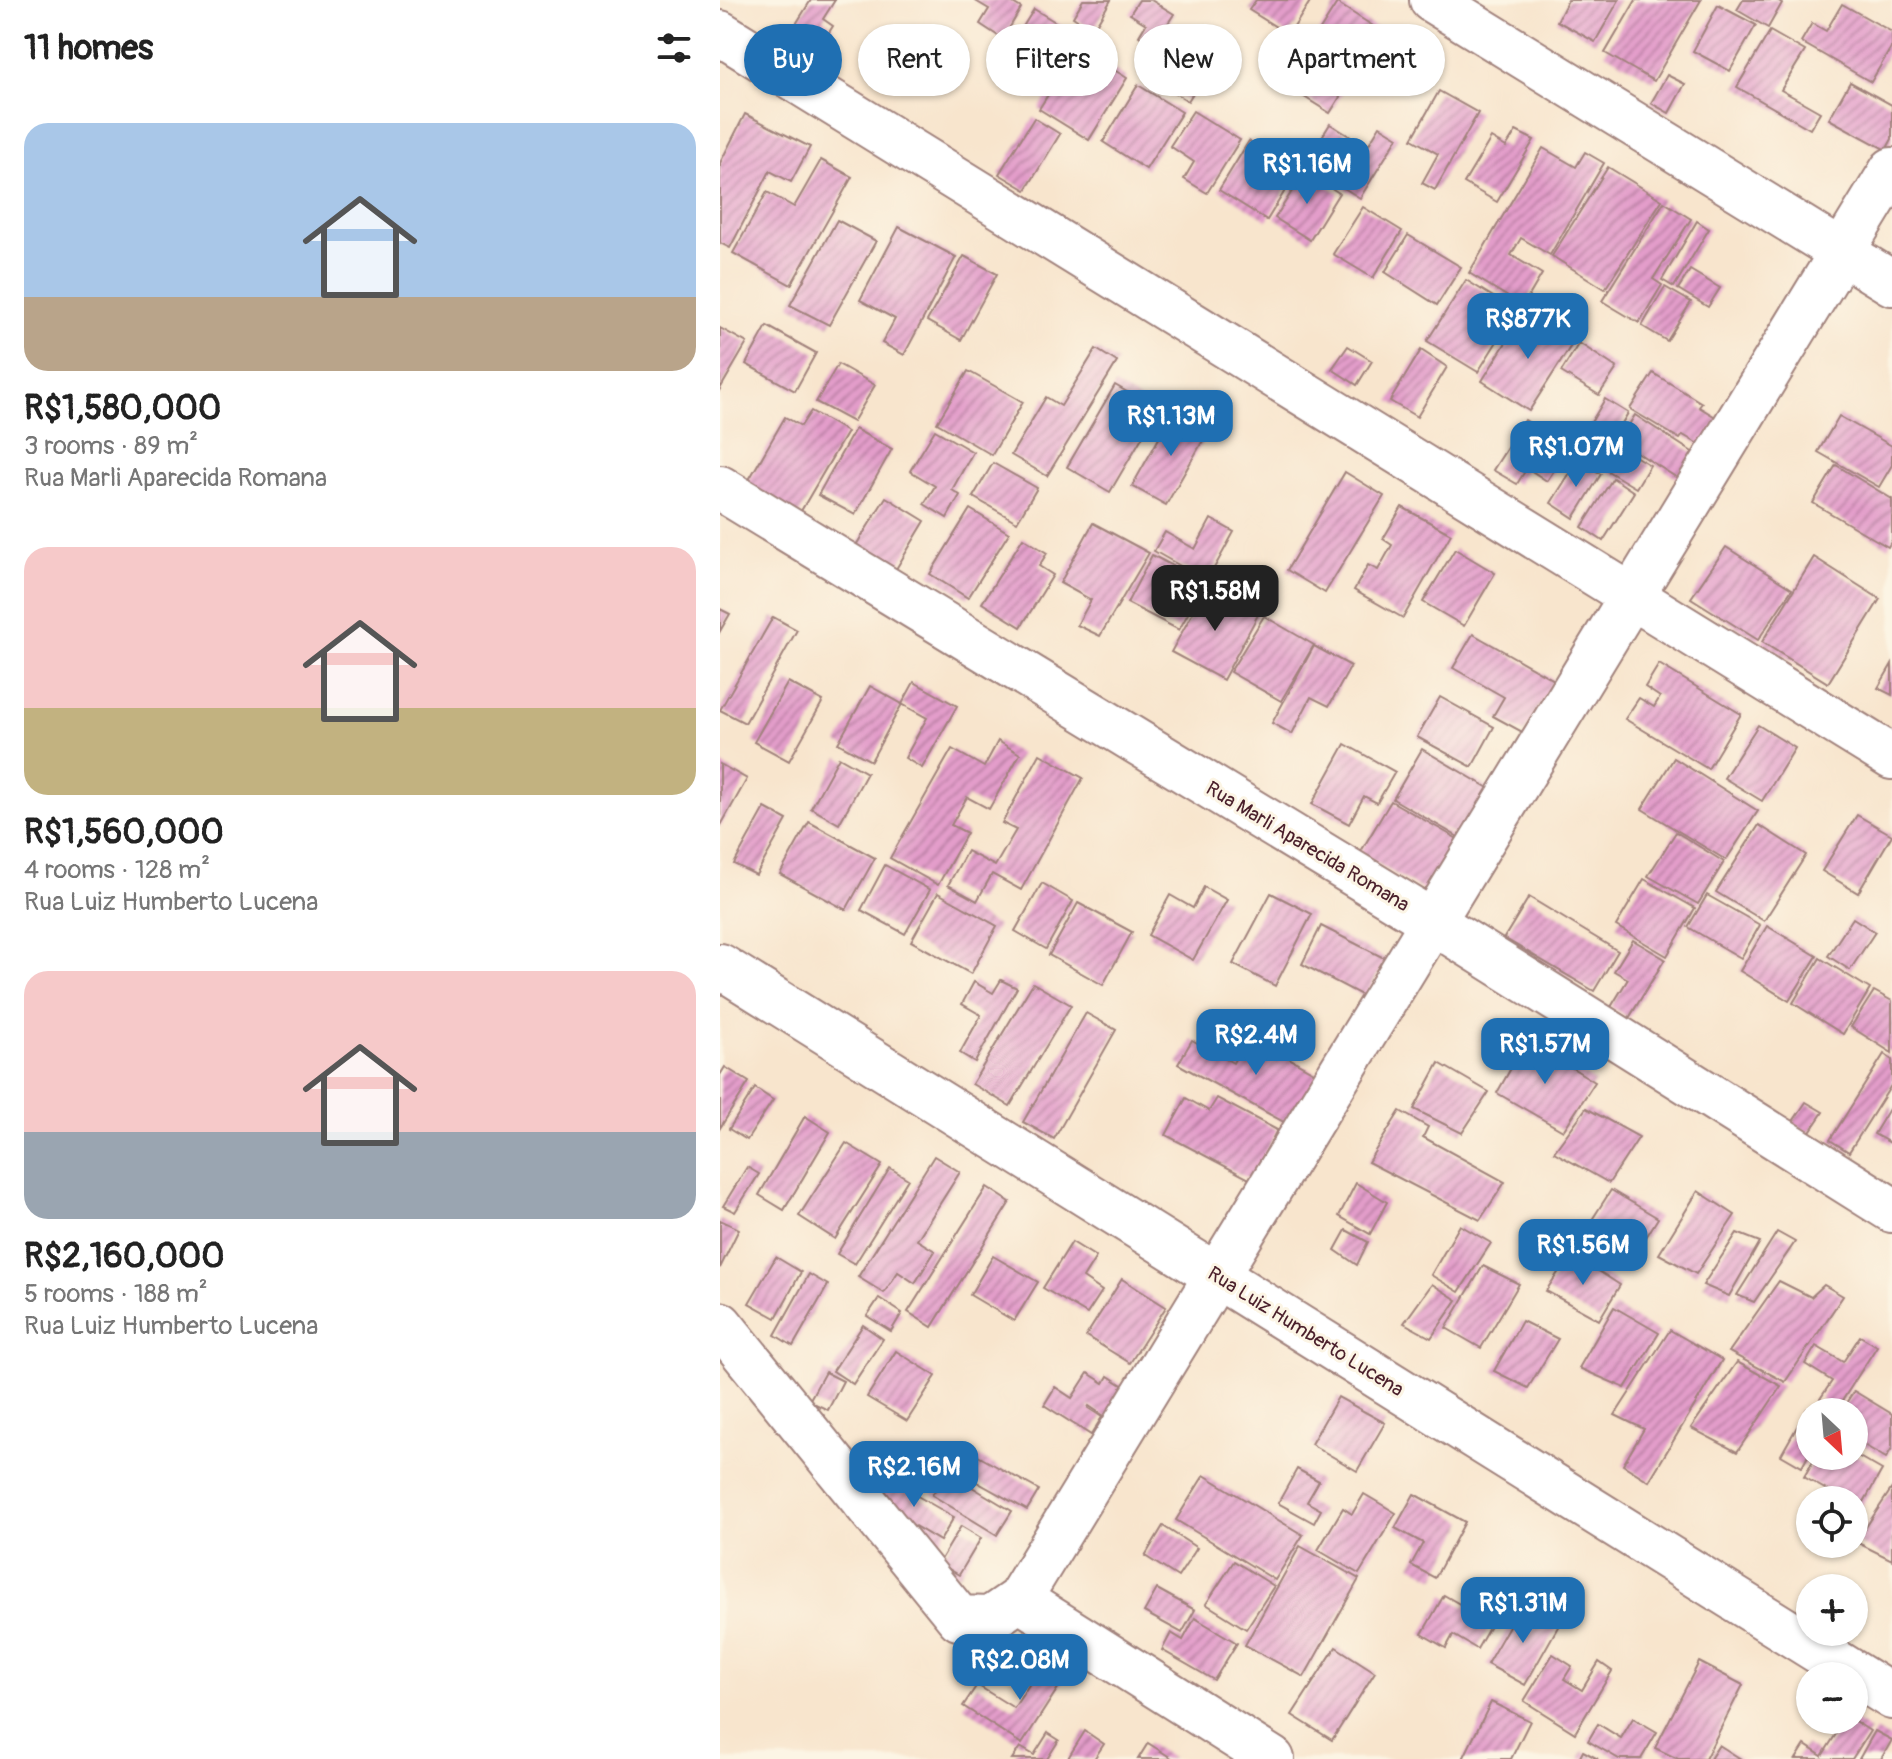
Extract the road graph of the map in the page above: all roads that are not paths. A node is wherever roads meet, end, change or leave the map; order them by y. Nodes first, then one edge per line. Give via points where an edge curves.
1 (1432, 0) edge
2 (720, 33) edge
3 (1892, 170) edge
4 (1842, 252) junction
5 (1892, 283) edge
6 (720, 488) edge
7 (1632, 595) junction
8 (1892, 757) edge
9 (1433, 922) junction
10 (720, 966) edge
11 (1892, 1210) edge
12 (1217, 1276) junction
13 (720, 1324) edge
14 (1019, 1599) junction
15 (1892, 1697) edge
16 (1272, 1759) edge

1 - 4 street
2 - 7 street
3 - 4 street
4 - 5 street
4 - 7 street
6 - 9 street, Rua Marli Aparecida Romana
7 - 8 street
7 - 9 street
9 - 11 street, Rua Marli Aparecida Romana
9 - 12 street
10 - 12 street, Rua Luiz Humberto Lucena
12 - 14 street
12 - 15 street, Rua Luiz Humberto Lucena
13 - 14 street via 959,1618 990,1619
14 - 16 street

